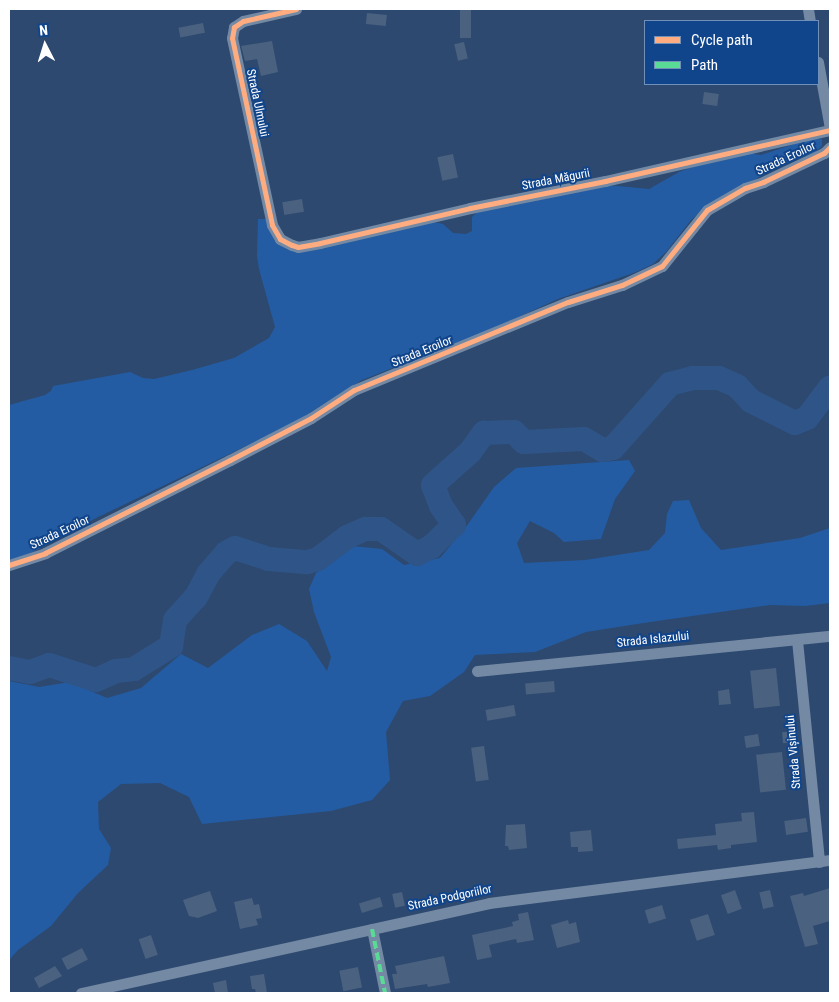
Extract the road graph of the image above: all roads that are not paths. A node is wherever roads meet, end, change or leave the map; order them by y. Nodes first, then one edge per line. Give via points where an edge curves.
1 (296, 9) edge
2 (819, 68) edge
3 (830, 129) edge
4 (830, 147) edge
5 (286, 242) joint
6 (9, 565) edge
7 (830, 636) edge
8 (798, 640) junction
9 (477, 671) dead end
10 (824, 861) edge
11 (372, 929) junction
12 (81, 993) edge
13 (385, 993) edge

1 - 5 street, Strada Ulmului via 243,21 234,27 232,38 272,225
2 - 3 street
3 - 5 street, Strada Măgurii via 320,243 298,246
4 - 6 street, Strada Eroilor via 824,153 745,188 707,210 662,266 354,390 311,418 230,460 45,553
7 - 8 street, Strada Islazului
8 - 9 street, Strada Islazului
8 - 10 street, Strada Vișinului
10 - 11 street, Strada Podgoriilor via 489,903
11 - 12 street, Strada Podgoriilor
11 - 13 street

